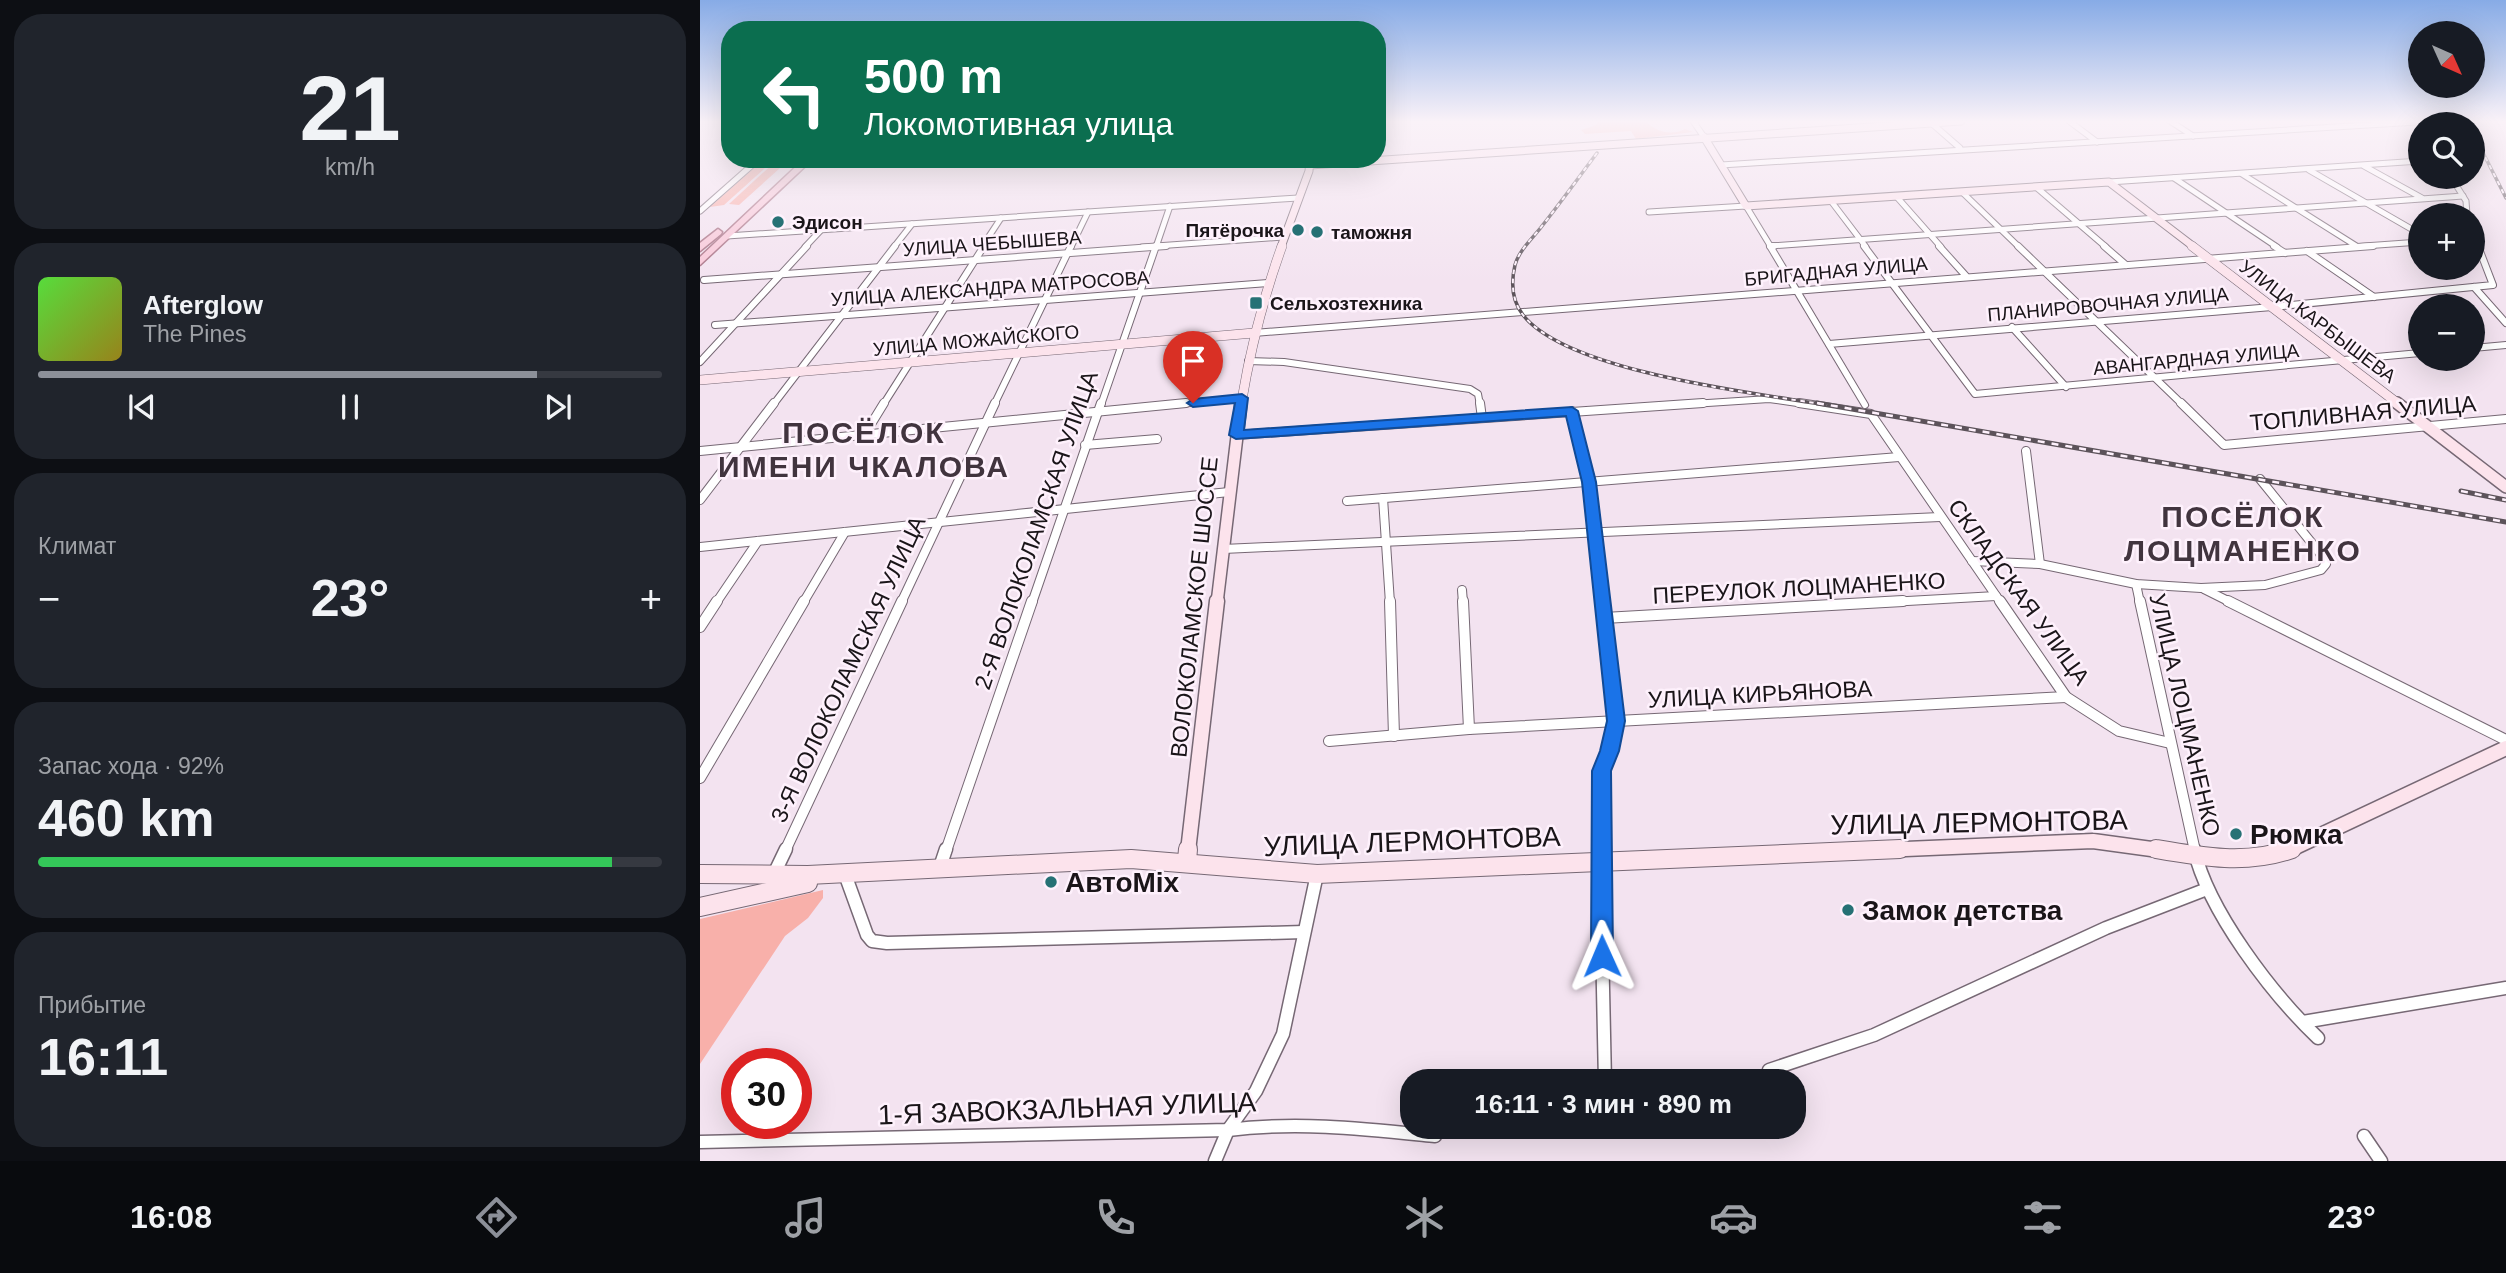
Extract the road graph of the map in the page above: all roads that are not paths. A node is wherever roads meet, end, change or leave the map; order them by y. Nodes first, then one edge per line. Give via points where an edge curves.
1 (741, 175) edge
2 (779, 175) edge
3 (791, 175) edge
4 (1306, 175) edge
5 (1727, 175) edge
6 (2221, 175) edge
7 (2243, 175) edge
8 (2319, 175) edge
9 (2381, 175) edge
10 (2174, 178) junction
11 (2109, 182) junction
12 (2036, 187) junction
13 (2459, 189) edge
14 (1962, 192) junction
15 (2463, 196) junction
16 (1896, 197) junction
17 (1298, 198) junction
18 (2423, 198) junction
19 (1831, 201) junction
20 (2367, 202) junction
21 (2466, 203) edge
22 (1170, 206) junction
23 (1746, 206) junction
24 (2295, 207) junction
25 (700, 211) edge
26 (1088, 212) junction
27 (1649, 212) dead end
28 (2226, 213) junction
29 (1001, 218) junction
30 (2156, 219) junction
31 (2077, 223) junction
32 (912, 224) junction
33 (2408, 227) edge
34 (2000, 228) junction
35 (821, 230) junction
36 (1928, 234) junction
37 (727, 236) junction
38 (1283, 237) junction
39 (1859, 239) junction
40 (2408, 243) edge
41 (1770, 246) junction
42 (1155, 247) junction
43 (2359, 247) junction
44 (700, 248) edge
45 (2307, 251) junction
46 (2285, 253) junction
47 (1068, 254) junction
48 (2210, 260) junction
49 (973, 261) junction
50 (700, 262) edge
51 (2126, 265) junction
52 (2485, 265) edge
53 (878, 267) junction
54 (2044, 271) junction
55 (779, 274) junction
56 (1966, 276) junction
57 (704, 280) dead end
58 (1268, 283) junction
59 (1893, 283) junction
60 (2473, 287) junction
61 (1798, 290) junction
62 (1139, 293) junction
63 (2374, 296) junction
64 (1045, 300) junction
65 (2272, 307) junction
66 (943, 308) junction
67 (841, 316) junction
68 (2093, 320) junction
69 (2506, 323) edge
70 (735, 324) junction
71 (715, 325) dead end
72 (2012, 327) junction
73 (1254, 333) junction
74 (1932, 334) junction
75 (1829, 344) junction
76 (2506, 345) edge
77 (1120, 346) junction
78 (2485, 347) edge
79 (1018, 354) junction
80 (2408, 354) edge
81 (1248, 361) junction
82 (2342, 361) junction
83 (700, 362) edge
84 (910, 363) junction
85 (798, 372) junction
86 (2152, 378) junction
87 (700, 380) edge
88 (2066, 387) junction
89 (1242, 398) junction
90 (1865, 405) dead end
91 (1572, 411) junction
92 (1096, 413) junction
93 (1482, 418) junction
94 (2506, 419) edge
95 (985, 424) junction
96 (2428, 426) junction
97 (865, 434) junction
98 (1236, 435) junction
99 (1157, 439) dead end
100 (1085, 446) junction
101 (741, 447) junction
102 (700, 451) edge
103 (2026, 451) dead end
104 (1899, 457) junction
105 (2260, 479) dead end
106 (1589, 482) junction
107 (2506, 487) edge
108 (1230, 492) junction
109 (1383, 498) junction
110 (700, 500) edge
111 (1348, 501) dead end
112 (1064, 508) junction
113 (1940, 517) junction
114 (939, 522) junction
115 (845, 532) junction
116 (1596, 533) junction
117 (758, 541) junction
118 (1384, 543) junction
119 (700, 547) edge
120 (1223, 550) junction
121 (1972, 561) junction
122 (2040, 564) junction
123 (2136, 584) junction
124 (2201, 588) junction
125 (1462, 590) dead end
126 (1996, 596) junction
127 (1604, 618) junction
128 (700, 627) edge
129 (2066, 697) junction
130 (1616, 721) junction
131 (1469, 729) junction
132 (1394, 736) junction
133 (1329, 740) dead end
134 (2506, 740) edge
135 (2170, 743) junction
136 (2506, 748) edge
137 (700, 778) edge
138 (2197, 855) junction
139 (1187, 861) junction
140 (1600, 862) junction
141 (940, 867) junction
142 (700, 874) edge
143 (1317, 874) junction
144 (864, 875) junction
145 (846, 877) junction
146 (772, 878) junction
147 (2207, 889) junction
148 (700, 907) edge
149 (1304, 932) junction
150 (2506, 988) edge
151 (2303, 1022) junction
152 (2318, 1038) dead end
153 (1605, 1069) edge
154 (1772, 1069) edge
155 (1228, 1130) junction
156 (1400, 1133) edge
157 (2364, 1136) dead end
158 (700, 1142) edge
159 (1215, 1161) edge
160 (2381, 1161) edge

1 - 25 street
2 - 44 main road
3 - 37 main road
4 - 17 street, ВОЛОКОЛАМСКОЕ ШОССЕ
5 - 23 street
6 - 10 street
7 - 24 street
8 - 20 street
9 - 18 street
10 - 11 street
10 - 28 street
11 - 12 street
11 - 30 street, УЛИЦА КАРБЫШЕВА
12 - 14 street
12 - 31 street
13 - 15 street
14 - 16 street
14 - 34 street
15 - 18 street
15 - 21 street
16 - 19 street
16 - 36 street
17 - 22 street
17 - 38 street, ВОЛОКОЛАМСКОЕ ШОССЕ
18 - 20 street
19 - 23 street
19 - 39 street
20 - 24 street
20 - 33 street
22 - 26 street
22 - 42 street, 2-Я ВОЛОКОЛАМСКАЯ УЛИЦА
23 - 27 street
23 - 41 street
24 - 28 street
24 - 43 street
26 - 29 street
26 - 47 street, 3-Я ВОЛОКОЛАМСКАЯ УЛИЦА
28 - 30 street
28 - 46 street
29 - 32 street
29 - 49 street
30 - 31 street
30 - 48 street, УЛИЦА КАРБЫШЕВА
31 - 34 street
31 - 51 street
32 - 35 street
32 - 53 street
34 - 36 street
34 - 54 street
35 - 37 street
35 - 55 street
36 - 39 street
36 - 56 street
37 - 50 main road
38 - 42 street, УЛИЦА ЧЕБЫШЕВА
38 - 58 street, ВОЛОКОЛАМСКОЕ ШОССЕ
39 - 41 street
39 - 59 street
40 - 43 street, БРИГАДНАЯ УЛИЦА
41 - 61 street
42 - 47 street, УЛИЦА ЧЕБЫШЕВА
42 - 62 street, 2-Я ВОЛОКОЛАМСКАЯ УЛИЦА
43 - 45 street, БРИГАДНАЯ УЛИЦА
45 - 46 street, БРИГАДНАЯ УЛИЦА
45 - 63 street
46 - 48 street, БРИГАДНАЯ УЛИЦА
47 - 49 street, УЛИЦА ЧЕБЫШЕВА
47 - 64 street, 3-Я ВОЛОКОЛАМСКАЯ УЛИЦА
48 - 51 street, БРИГАДНАЯ УЛИЦА
48 - 65 street, УЛИЦА КАРБЫШЕВА
49 - 53 street, УЛИЦА ЧЕБЫШЕВА
49 - 66 street
51 - 54 street, БРИГАДНАЯ УЛИЦА
52 - 60 street via 2493,285
53 - 55 street, УЛИЦА ЧЕБЫШЕВА
53 - 67 street
54 - 56 street, БРИГАДНАЯ УЛИЦА
54 - 68 street
55 - 57 street, УЛИЦА ЧЕБЫШЕВА
55 - 70 street
56 - 59 street, БРИГАДНАЯ УЛИЦА
58 - 62 street, УЛИЦА АЛЕКСАНДРА МАТРОСОВА
58 - 73 street, ВОЛОКОЛАМСКОЕ ШОССЕ
59 - 61 street, БРИГАДНАЯ УЛИЦА
59 - 74 street
60 - 63 street, ПЛАНИРОВОЧНАЯ УЛИЦА
60 - 69 street
61 - 73 street, БРИГАДНАЯ УЛИЦА
61 - 75 street
62 - 64 street, УЛИЦА АЛЕКСАНДРА МАТРОСОВА
62 - 77 street, 2-Я ВОЛОКОЛАМСКАЯ УЛИЦА
63 - 65 street, ПЛАНИРОВОЧНАЯ УЛИЦА
64 - 66 street, УЛИЦА АЛЕКСАНДРА МАТРОСОВА
64 - 79 street, 3-Я ВОЛОКОЛАМСКАЯ УЛИЦА
65 - 68 street, ПЛАНИРОВОЧНАЯ УЛИЦА
65 - 82 street, УЛИЦА КАРБЫШЕВА
66 - 67 street, УЛИЦА АЛЕКСАНДРА МАТРОСОВА
66 - 84 street
67 - 70 street, УЛИЦА АЛЕКСАНДРА МАТРОСОВА
67 - 85 street
68 - 72 street, ПЛАНИРОВОЧНАЯ УЛИЦА
68 - 86 street
70 - 71 street, УЛИЦА АЛЕКСАНДРА МАТРОСОВА
70 - 83 street
72 - 74 street, ПЛАНИРОВОЧНАЯ УЛИЦА
72 - 88 street
73 - 77 street, УЛИЦА МОЖАЙСКОГО
73 - 81 main road, ВОЛОКОЛАМСКОЕ ШОССЕ
74 - 75 street, ПЛАНИРОВОЧНАЯ УЛИЦА
74 - 88 street, АВАНГАРДНАЯ УЛИЦА via 1975,394
75 - 90 street
76 - 78 street
77 - 79 street, УЛИЦА МОЖАЙСКОГО
77 - 92 street, 2-Я ВОЛОКОЛАМСКАЯ УЛИЦА
79 - 84 street, УЛИЦА МОЖАЙСКОГО
79 - 95 street, 3-Я ВОЛОКОЛАМСКАЯ УЛИЦА
80 - 82 street, АВАНГАРДНАЯ УЛИЦА
81 - 89 main road, ВОЛОКОЛАМСКОЕ ШОССЕ
81 - 93 street via 1284,362 1470,389 1478,394
82 - 86 street, АВАНГАРДНАЯ УЛИЦА
82 - 96 street, УЛИЦА КАРБЫШЕВА
84 - 85 street, УЛИЦА МОЖАЙСКОГО
84 - 97 street
85 - 87 street, УЛИЦА МОЖАЙСКОГО
85 - 101 street
86 - 88 street, АВАНГАРДНАЯ УЛИЦА
86 - 96 street, ТОПЛИВНАЯ УЛИЦА via 2224,445
89 - 92 street
89 - 98 main road, ВОЛОКОЛАМСКОЕ ШОССЕ
91 - 93 street
91 - 104 street, СКЛАДСКАЯ УЛИЦА via 1769,399 1871,414
91 - 106 street
92 - 95 street
92 - 100 street, 2-Я ВОЛОКОЛАМСКАЯ УЛИЦА
93 - 98 street
94 - 96 street, ТОПЛИВНАЯ УЛИЦА
95 - 97 street
95 - 114 street, 3-Я ВОЛОКОЛАМСКАЯ УЛИЦА
96 - 107 street, УЛИЦА КАРБЫШЕВА
97 - 101 street
98 - 108 main road, ВОЛОКОЛАМСКОЕ ШОССЕ
99 - 100 street
100 - 112 street, 2-Я ВОЛОКОЛАМСКАЯ УЛИЦА
101 - 102 street
101 - 110 street
103 - 122 street
104 - 106 street
104 - 113 street, СКЛАДСКАЯ УЛИЦА
105 - 124 street via 2326,564 2320,570 2265,585
106 - 109 street
106 - 116 street
108 - 112 street
108 - 120 main road, ВОЛОКОЛАМСКОЕ ШОССЕ
109 - 111 street
109 - 118 street
112 - 114 street
112 - 141 street, 2-Я ВОЛОКОЛАМСКАЯ УЛИЦА
113 - 116 street
113 - 121 street, СКЛАДСКАЯ УЛИЦА
114 - 115 street
114 - 146 street, 3-Я ВОЛОКОЛАМСКАЯ УЛИЦА
115 - 117 street
115 - 137 street
116 - 118 street
116 - 127 street
117 - 119 street
117 - 128 street
118 - 120 street
118 - 132 street
120 - 139 street, ВОЛОКОЛАМСКОЕ ШОССЕ
121 - 122 street
121 - 126 street, СКЛАДСКАЯ УЛИЦА
122 - 123 street
123 - 124 street
123 - 135 street, УЛИЦА ЛОЦМАНЕНКО
124 - 134 street
125 - 131 street
126 - 127 street, ПЕРЕУЛОК ЛОЦМАНЕНКО
126 - 129 street, СКЛАДСКАЯ УЛИЦА
127 - 130 street
129 - 130 street, УЛИЦА КИРЬЯНОВА
129 - 135 street, СКЛАДСКАЯ УЛИЦА via 2119,732
130 - 131 street, УЛИЦА КИРЬЯНОВА
130 - 140 street via 1601,771
131 - 132 street, УЛИЦА КИРЬЯНОВА
132 - 133 street, УЛИЦА КИРЬЯНОВА
135 - 138 street, УЛИЦА ЛОЦМАНЕНКО
136 - 138 main road via 2284,853 2250,859
138 - 140 street, УЛИЦА ЛЕРМОНТОВА via 2120,842 2080,841
138 - 147 street
139 - 141 street, УЛИЦА ЛЕРМОНТОВА
139 - 143 street, УЛИЦА ЛЕРМОНТОВА via 1251,872
140 - 143 street, УЛИЦА ЛЕРМОНТОВА
140 - 153 street
141 - 144 street, УЛИЦА ЛЕРМОНТОВА
142 - 146 street, УЛИЦА ЛЕРМОНТОВА
143 - 149 street
144 - 145 street
144 - 146 main road, УЛИЦА ЛЕРМОНТОВА
145 - 148 street
145 - 149 street via 867,935 872,941 887,943
147 - 151 street via 2288,1009
147 - 154 street via 2106,928 1874,1035
149 - 155 street via 1283,1034 1256,1091
150 - 151 street
151 - 152 street
155 - 156 street, 1-Я ЗАВОКЗАЛЬНАЯ УЛИЦА via 1256,1126
155 - 158 street, 1-Я ЗАВОКЗАЛЬНАЯ УЛИЦА
155 - 159 street
157 - 160 street

